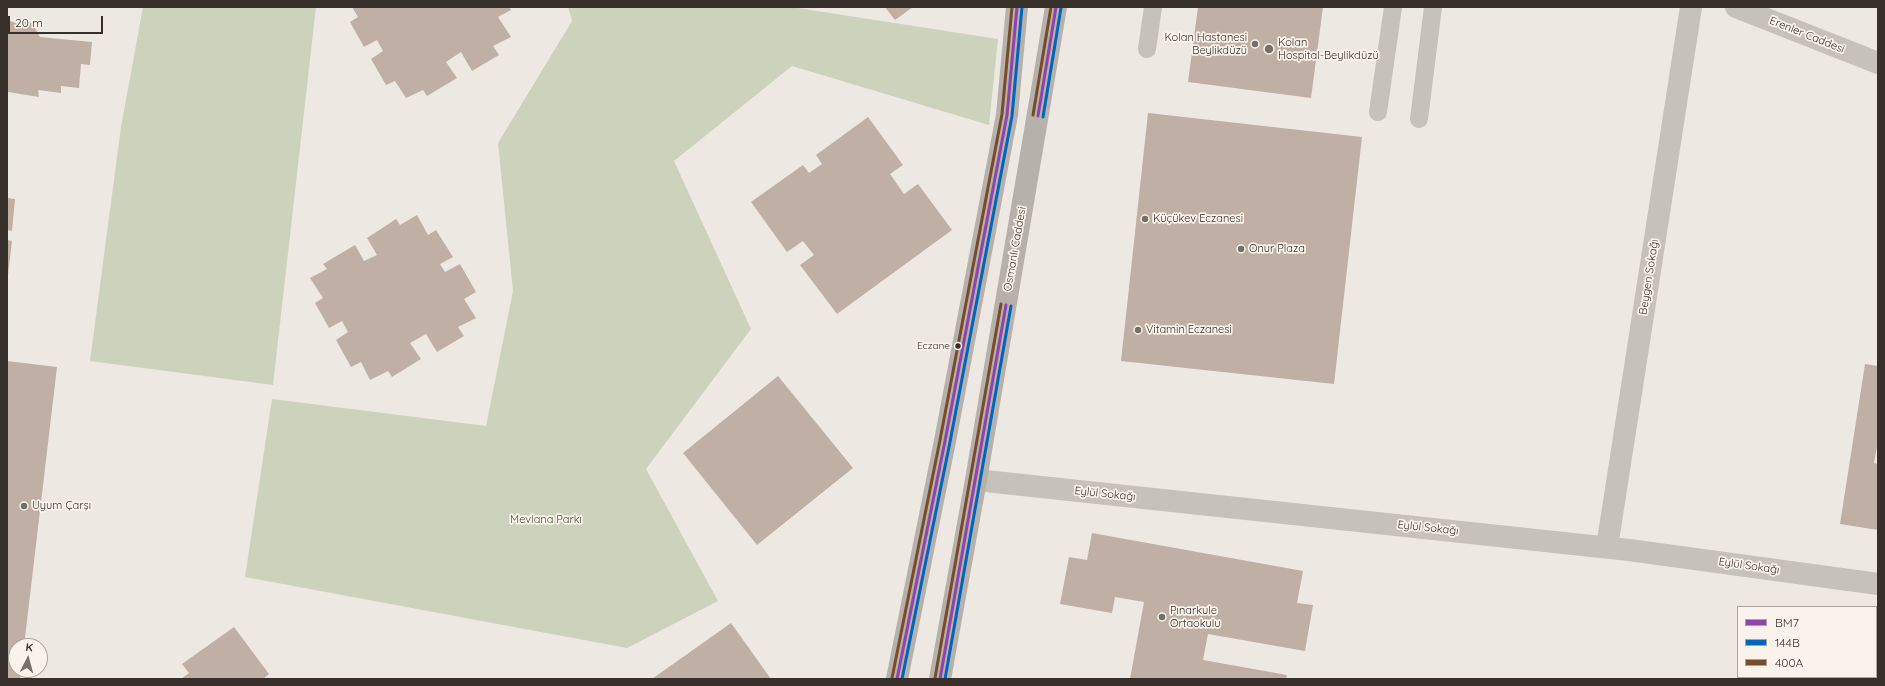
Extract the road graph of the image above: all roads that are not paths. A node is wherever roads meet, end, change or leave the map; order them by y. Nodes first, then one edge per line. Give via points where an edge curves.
1 (1018, 7) edge
2 (1056, 7) edge
3 (1153, 7) edge
4 (1393, 7) edge
5 (1433, 7) edge
6 (1691, 7) edge
7 (1736, 7) edge
8 (1147, 49) dead end
9 (1878, 63) edge
10 (1378, 112) dead end
11 (1419, 119) dead end
12 (976, 480) junction
13 (1607, 547) junction
14 (1878, 584) edge
15 (897, 679) edge
16 (940, 679) edge

1 - 15 main road via 1007,115
2 - 12 main road, Osmanlı Caddesi
3 - 8 lane
4 - 10 lane
5 - 11 lane
6 - 13 street, Beygen Sokağı
7 - 9 street, Erenler Caddesi
12 - 13 street, Eylül Sokağı
12 - 16 main road, Osmanlı Caddesi
13 - 14 street, Eylül Sokağı

